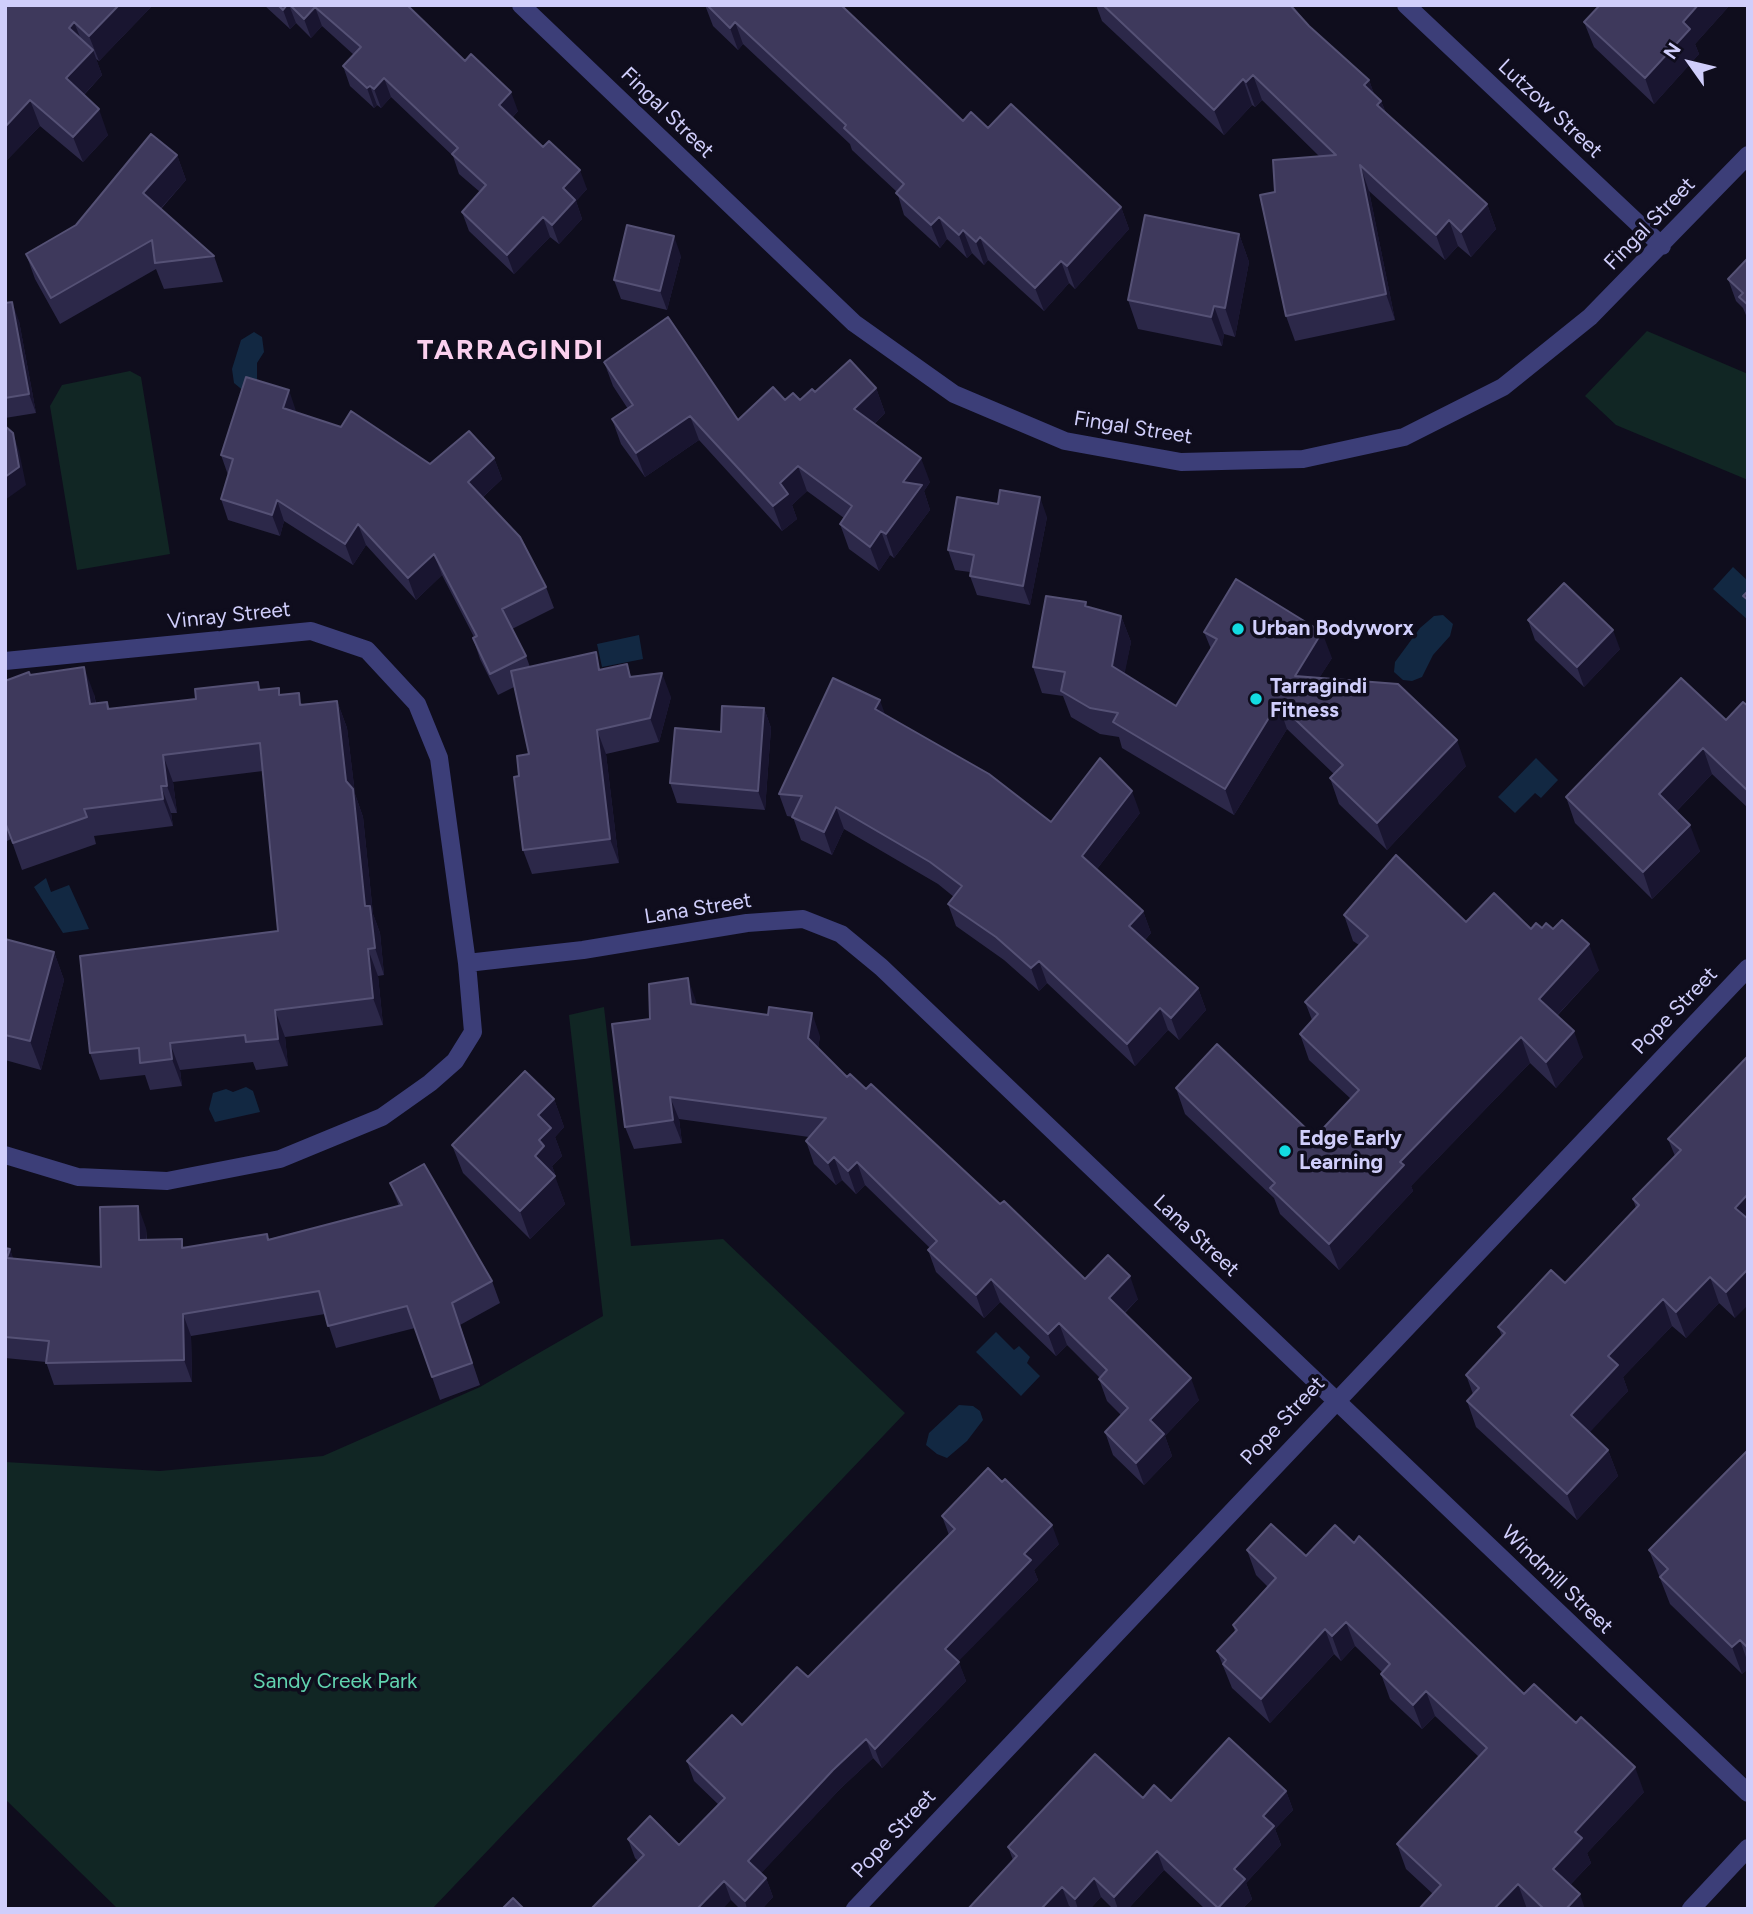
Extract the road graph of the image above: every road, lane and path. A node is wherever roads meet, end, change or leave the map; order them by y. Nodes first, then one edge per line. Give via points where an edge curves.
1 (521, 5) edge
2 (1406, 5) edge
3 (1748, 155) edge
4 (1662, 246) junction
5 (5, 661) edge
6 (467, 963) junction
7 (1748, 968) edge
8 (5, 1155) edge
9 (1336, 1399) junction
10 (1748, 1793) edge
11 (1748, 1848) edge
12 (855, 1909) edge
13 (1690, 1909) edge

1 - 4 street, Fingal Street via 854,323 954,394 1065,441 1181,462 1303,459 1404,436 1503,387 1590,317
2 - 4 street, Lutzow Street
3 - 4 street, Fingal Street
5 - 6 street, Vinray Street via 312,631 367,650 417,704 439,758
6 - 8 street via 473,1032 455,1061 382,1117 280,1159 167,1181 78,1177
6 - 9 street, Lana Street via 758,922 803,919 841,934
7 - 9 street, Pope Street
9 - 10 street, Windmill Street
9 - 12 street, Pope Street
11 - 13 street

